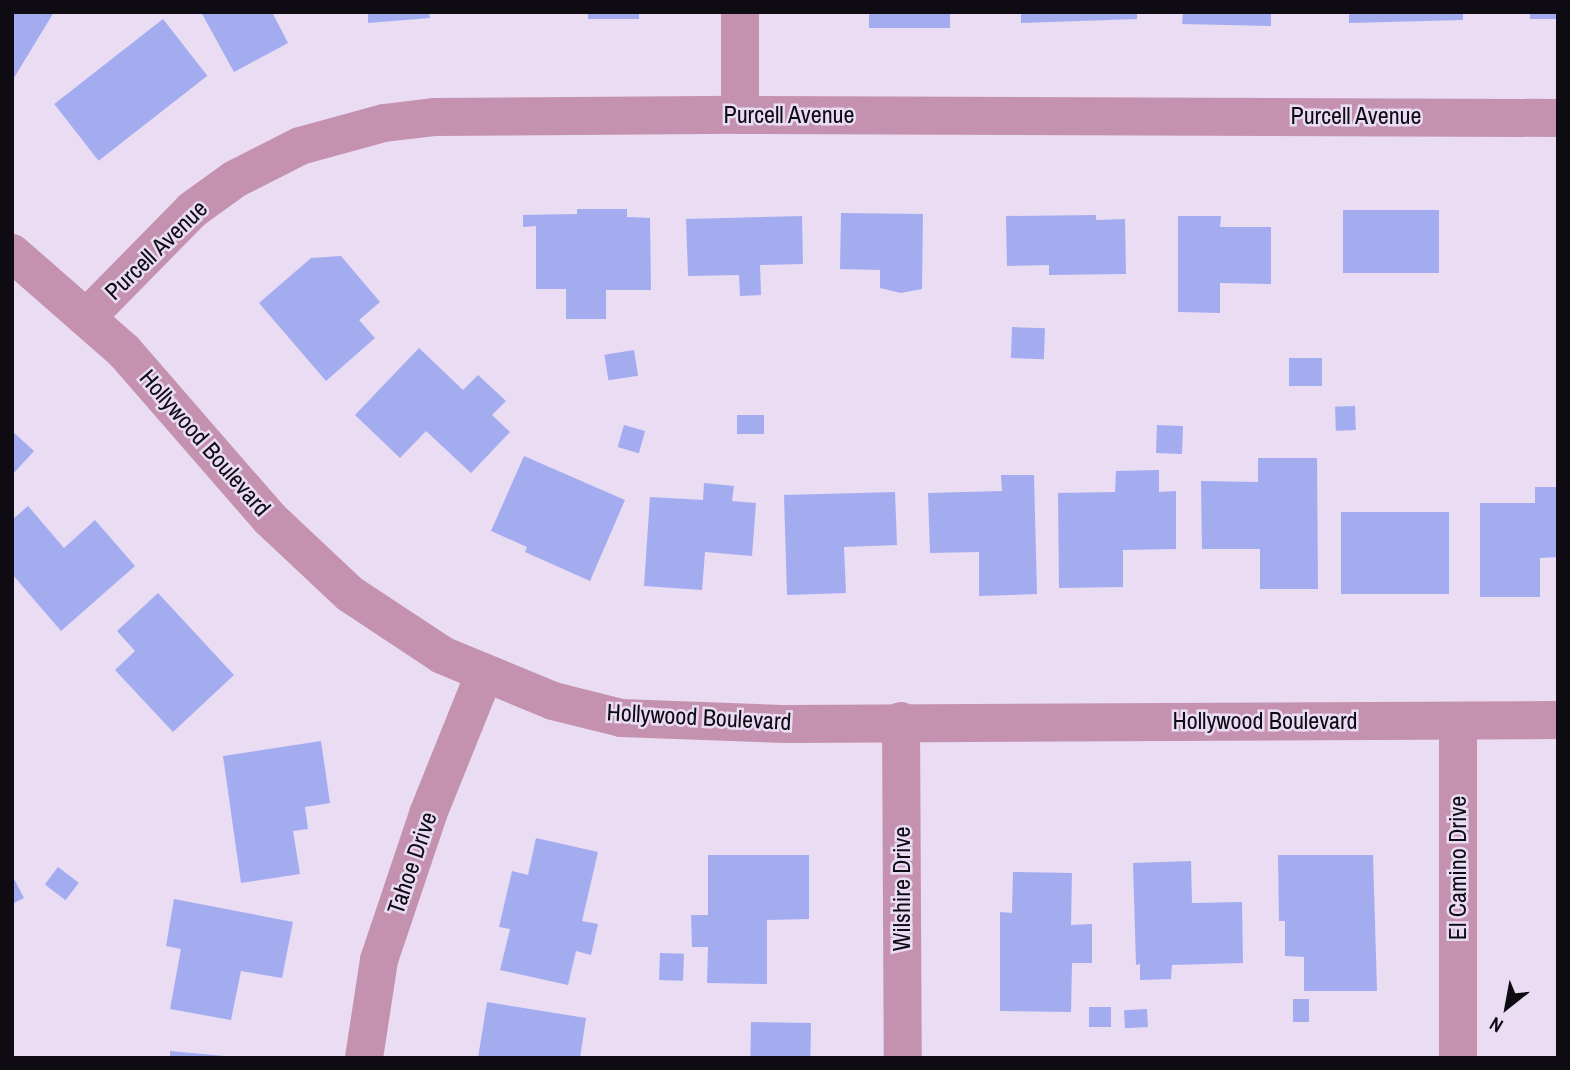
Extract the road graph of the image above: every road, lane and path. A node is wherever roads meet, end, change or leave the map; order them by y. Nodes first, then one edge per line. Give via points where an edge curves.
1 (740, 12) edge
2 (740, 115) junction
3 (1558, 118) edge
4 (12, 253) edge
5 (88, 317) junction
6 (484, 675) junction
7 (1558, 720) edge
8 (901, 721) junction
9 (1458, 721) junction
10 (364, 1058) edge
11 (903, 1058) edge
12 (1458, 1058) edge

1 - 2 street
2 - 3 street, Purcell Avenue
2 - 5 street, Purcell Avenue via 434,117 334,134 235,178 192,210
4 - 5 street, Hollywood Boulevard
5 - 6 street, Hollywood Boulevard via 175,405 269,518 316,565 395,626
6 - 8 street, Hollywood Boulevard via 553,701 621,718 788,724
6 - 10 street, Tahoe Drive via 428,814 379,960
7 - 9 street, Hollywood Boulevard
8 - 9 street, Hollywood Boulevard
8 - 11 street, Wilshire Drive
9 - 12 street, El Camino Drive

